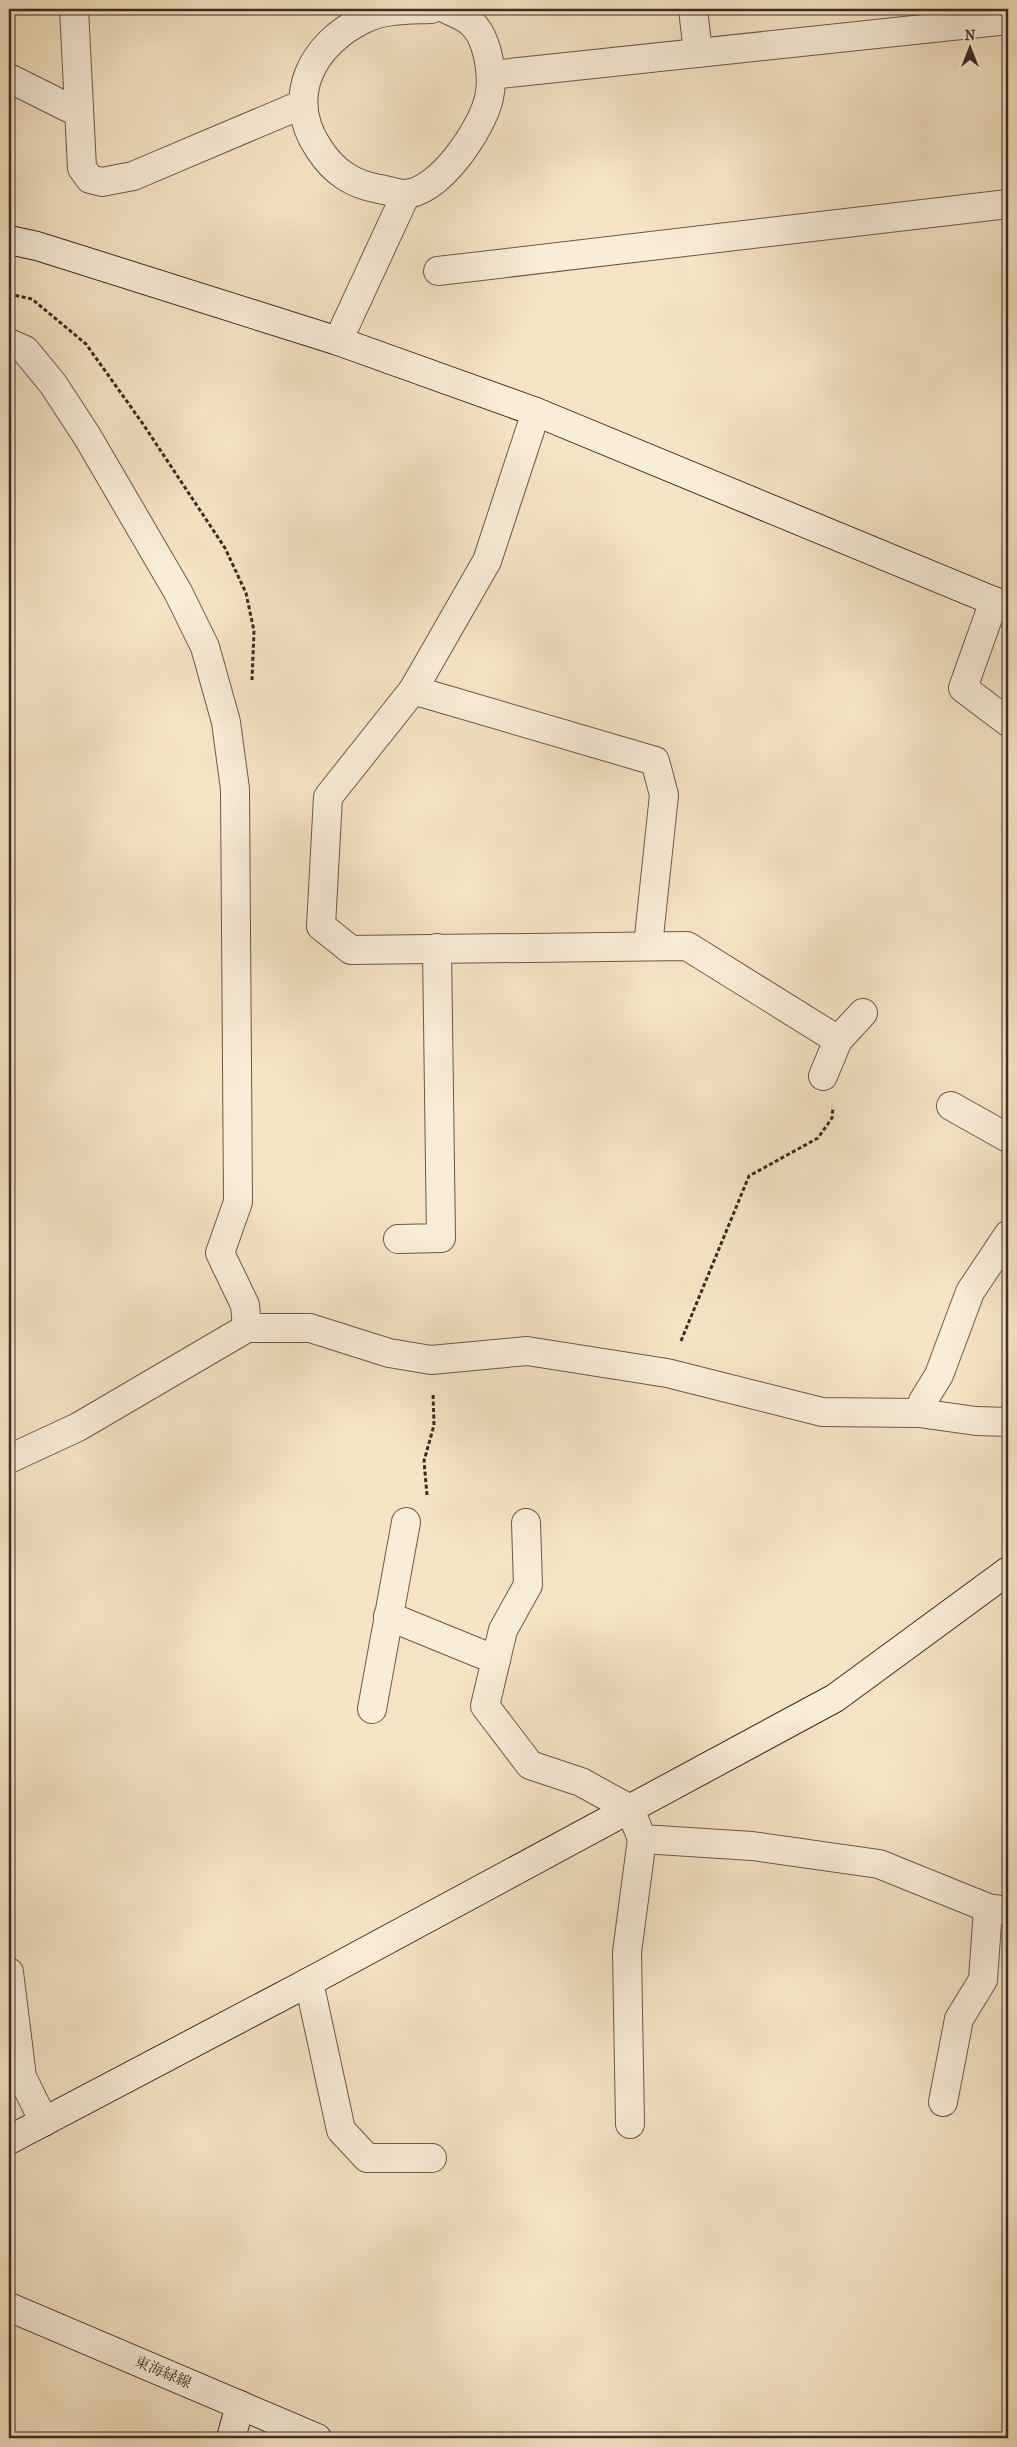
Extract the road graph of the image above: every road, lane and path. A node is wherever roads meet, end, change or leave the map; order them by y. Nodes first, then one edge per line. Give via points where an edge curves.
1 (74, 9) edge
2 (431, 9) edge
3 (446, 9) edge
4 (692, 9) edge
5 (362, 14) edge
6 (1008, 20) edge
7 (698, 52) junction
8 (490, 75) junction
9 (9, 78) edge
10 (303, 104) junction
11 (79, 107) junction
12 (406, 194) junction
13 (1008, 204) edge
14 (9, 240) edge
15 (438, 271) dead end
16 (9, 294) edge
17 (338, 341) junction
18 (9, 343) edge
19 (536, 412) junction
20 (1001, 604) edge
21 (252, 685) dead end
22 (413, 690) junction
23 (1008, 722) edge
24 (648, 946) junction
25 (437, 948) junction
26 (863, 1013) dead end
27 (838, 1040) junction
28 (823, 1076) joint
29 (951, 1106) dead end
30 (1008, 1138) edge
31 (1008, 1235) edge
32 (398, 1239) dead end
33 (247, 1328) junction
34 (431, 1360) junction
35 (667, 1373) junction
36 (919, 1413) junction
37 (1008, 1422) edge
38 (9, 1459) edge
39 (427, 1503) dead end
40 (406, 1522) dead end
41 (526, 1523) dead end
42 (1005, 1580) edge
43 (388, 1616) junction
44 (496, 1660) junction
45 (372, 1709) dead end
46 (630, 1808) junction
47 (642, 1839) junction
48 (998, 1910) edge
49 (9, 1972) edge
50 (308, 1982) junction
51 (943, 2102) dead end
52 (44, 2122) junction
53 (630, 2124) dead end
54 (9, 2140) edge
55 (432, 2158) dead end
56 (9, 2307) edge
57 (240, 2405) junction
58 (231, 2438) edge
59 (317, 2438) edge

1 - 11 street
2 - 5 street
3 - 8 street via 470,21 486,44
4 - 7 street
5 - 10 street via 331,40 310,67
6 - 7 street
7 - 8 street
8 - 12 street via 489,99 477,127 454,164 431,184
9 - 11 street via 70,108
10 - 11 street via 133,176 102,182 90,179 82,168
10 - 12 street via 310,136 331,166 362,186
12 - 17 street
13 - 15 street
14 - 17 street
16 - 21 path via 32,300 86,344 225,548 246,593 254,631
17 - 19 street
18 - 33 street via 25,350 52,384 87,436 178,592 205,647 226,722 235,789 238,1202 220,1253 244,1305
19 - 20 street
19 - 22 street via 487,561
20 - 23 street via 963,688
22 - 24 street via 655,761 664,795
22 - 25 street via 328,797 321,926 351,950
24 - 25 street
24 - 27 street via 687,946
25 - 32 street via 441,1238
26 - 27 street
27 - 28 street
28 - 35 path via 832,1087 832,1118 818,1138 749,1176
29 - 30 street
31 - 36 street via 970,1292 938,1375
33 - 34 street via 310,1328 389,1353
33 - 38 street via 78,1427
34 - 35 street via 527,1351
34 - 39 path via 434,1425 424,1461
35 - 36 street via 822,1412
36 - 37 street via 976,1422
40 - 43 street
41 - 44 street via 528,1585 503,1630
42 - 46 street via 835,1698
43 - 44 street
43 - 45 street
44 - 46 street via 485,1706 530,1766 582,1782
46 - 47 street
46 - 50 street
47 - 48 street via 752,1846 879,1864
47 - 53 street via 627,1952
48 - 51 street via 983,1980 959,2019
49 - 52 street via 22,2077
50 - 52 street
50 - 55 street via 341,2130 367,2158
52 - 54 street
56 - 57 street, 東海緑線
57 - 58 street
57 - 59 street, 東海緑線

